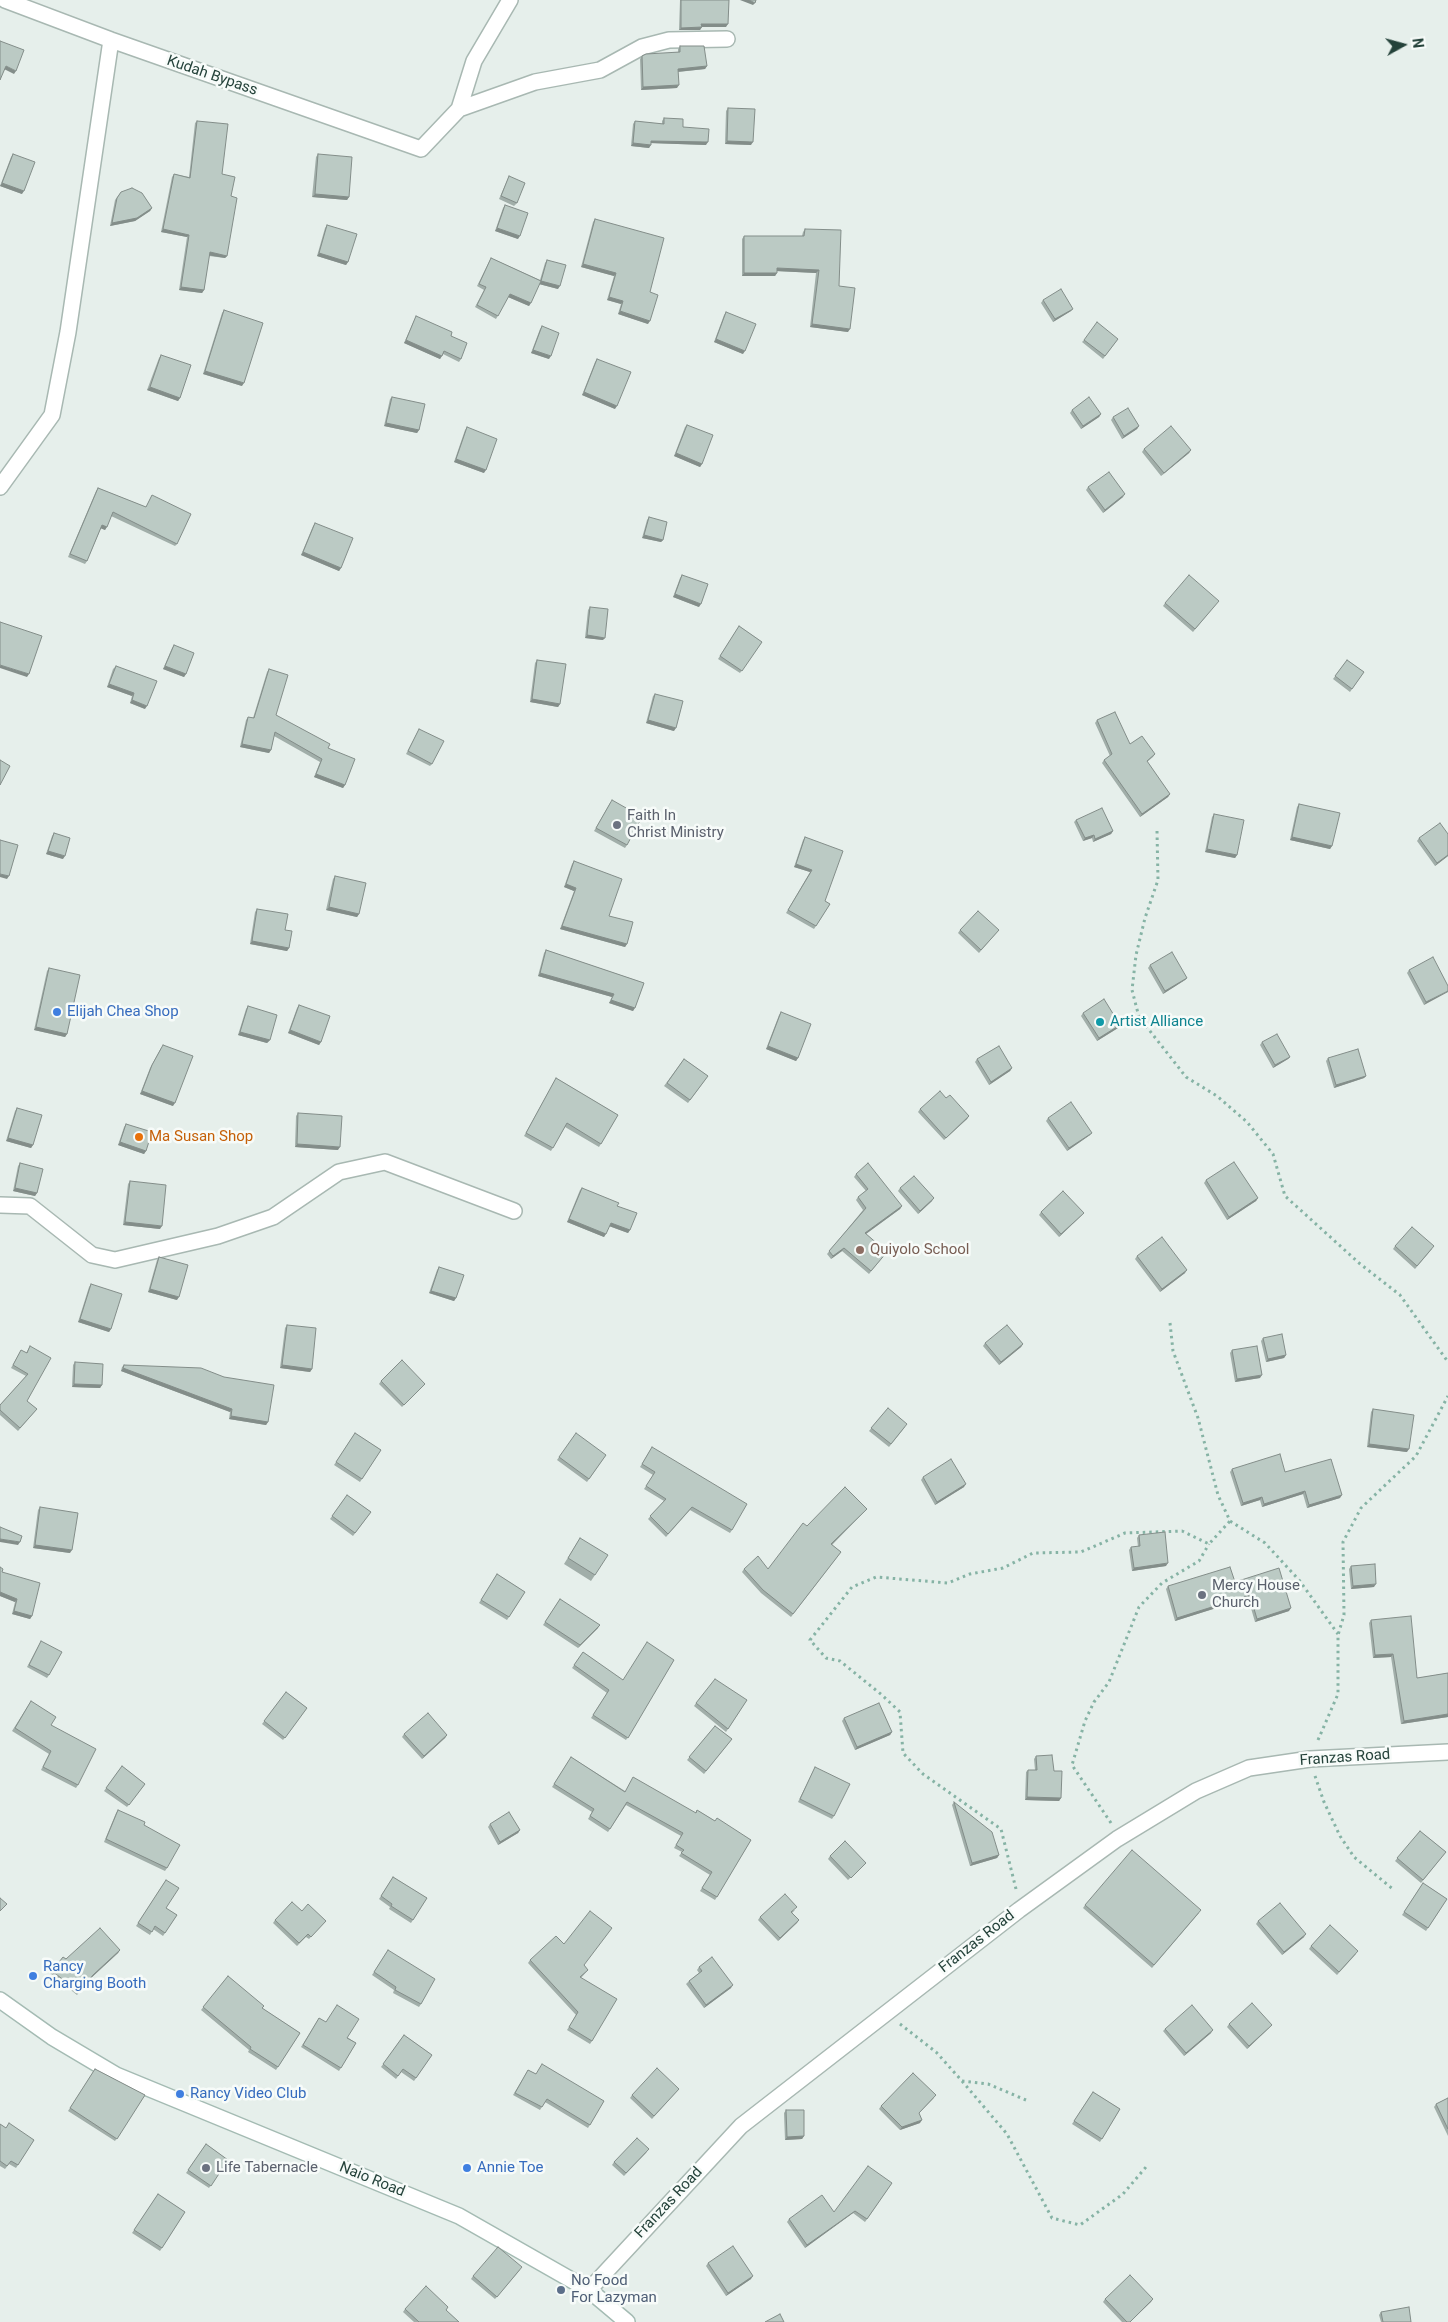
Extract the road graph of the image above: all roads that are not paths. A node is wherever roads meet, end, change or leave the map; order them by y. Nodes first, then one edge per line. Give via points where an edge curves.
1 (5, 0) edge
2 (510, 0) edge
3 (111, 40) junction
4 (727, 40) dead end
5 (459, 109) junction
6 (0, 487) edge
7 (0, 1205) edge
8 (514, 1211) dead end
9 (1448, 1752) edge
10 (0, 2000) edge
11 (589, 2290) junction
12 (628, 2322) edge

1 - 3 street, Kudah Bypass
2 - 5 street via 474,61
3 - 5 street, Kudah Bypass via 421,149
3 - 6 street via 68,332 52,415
4 - 5 street via 669,40 642,47 600,70 535,82
7 - 8 street via 30,1206 92,1255 115,1260 218,1236 273,1217 339,1172 385,1162
9 - 11 street, Franzas Road via 1310,1760 1249,1768 1196,1791 1117,1839 1019,1910 741,2126
10 - 11 street, Naio Road via 52,2038 116,2075 459,2216
11 - 12 street, Naio Road

